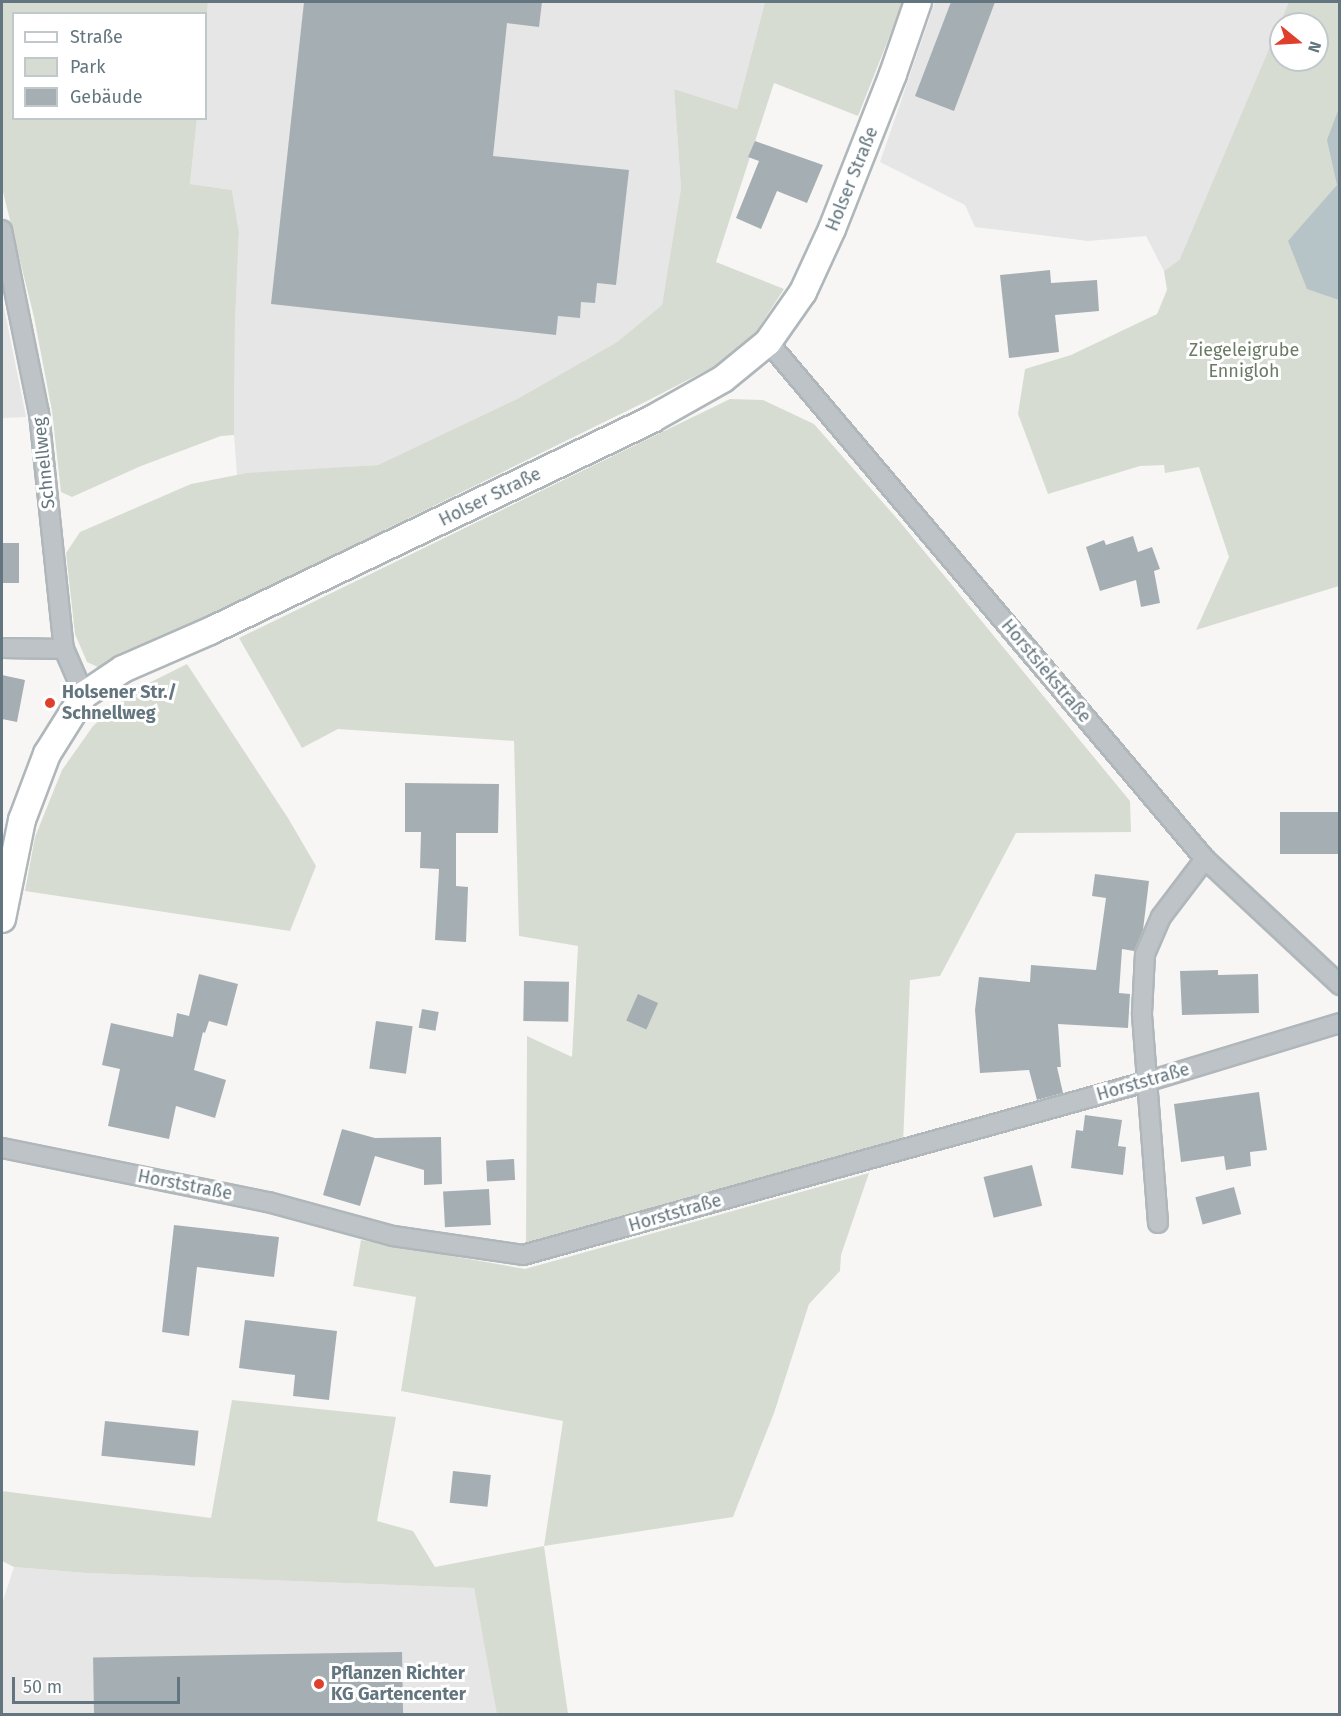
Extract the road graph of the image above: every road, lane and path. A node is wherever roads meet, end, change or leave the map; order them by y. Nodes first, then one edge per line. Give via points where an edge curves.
1 (918, 2) edge
2 (2, 230) edge
3 (768, 342) junction
4 (2, 648) edge
5 (64, 649) junction
6 (84, 695) junction
7 (1204, 859) junction
8 (2, 919) edge
9 (1340, 985) edge
10 (1340, 1023) edge
11 (1149, 1081) junction
12 (2, 1148) edge
13 (1158, 1224) dead end

1 - 3 main road, Holser Straße via 832,229 803,292
2 - 5 street, Schnellweg via 39,413
3 - 6 main road, Holser Straße via 723,379 652,419 123,669
3 - 7 street, Horstsiekstraße
4 - 5 street
5 - 6 street, Schnellweg
6 - 8 main road, Holser Straße via 47,754 26,809
7 - 9 street, Horstsiekstraße
7 - 11 street via 1161,917 1145,954 1142,1013
10 - 11 street, Horststraße
11 - 12 street, Horststraße via 523,1255 393,1236 268,1202
11 - 13 street

